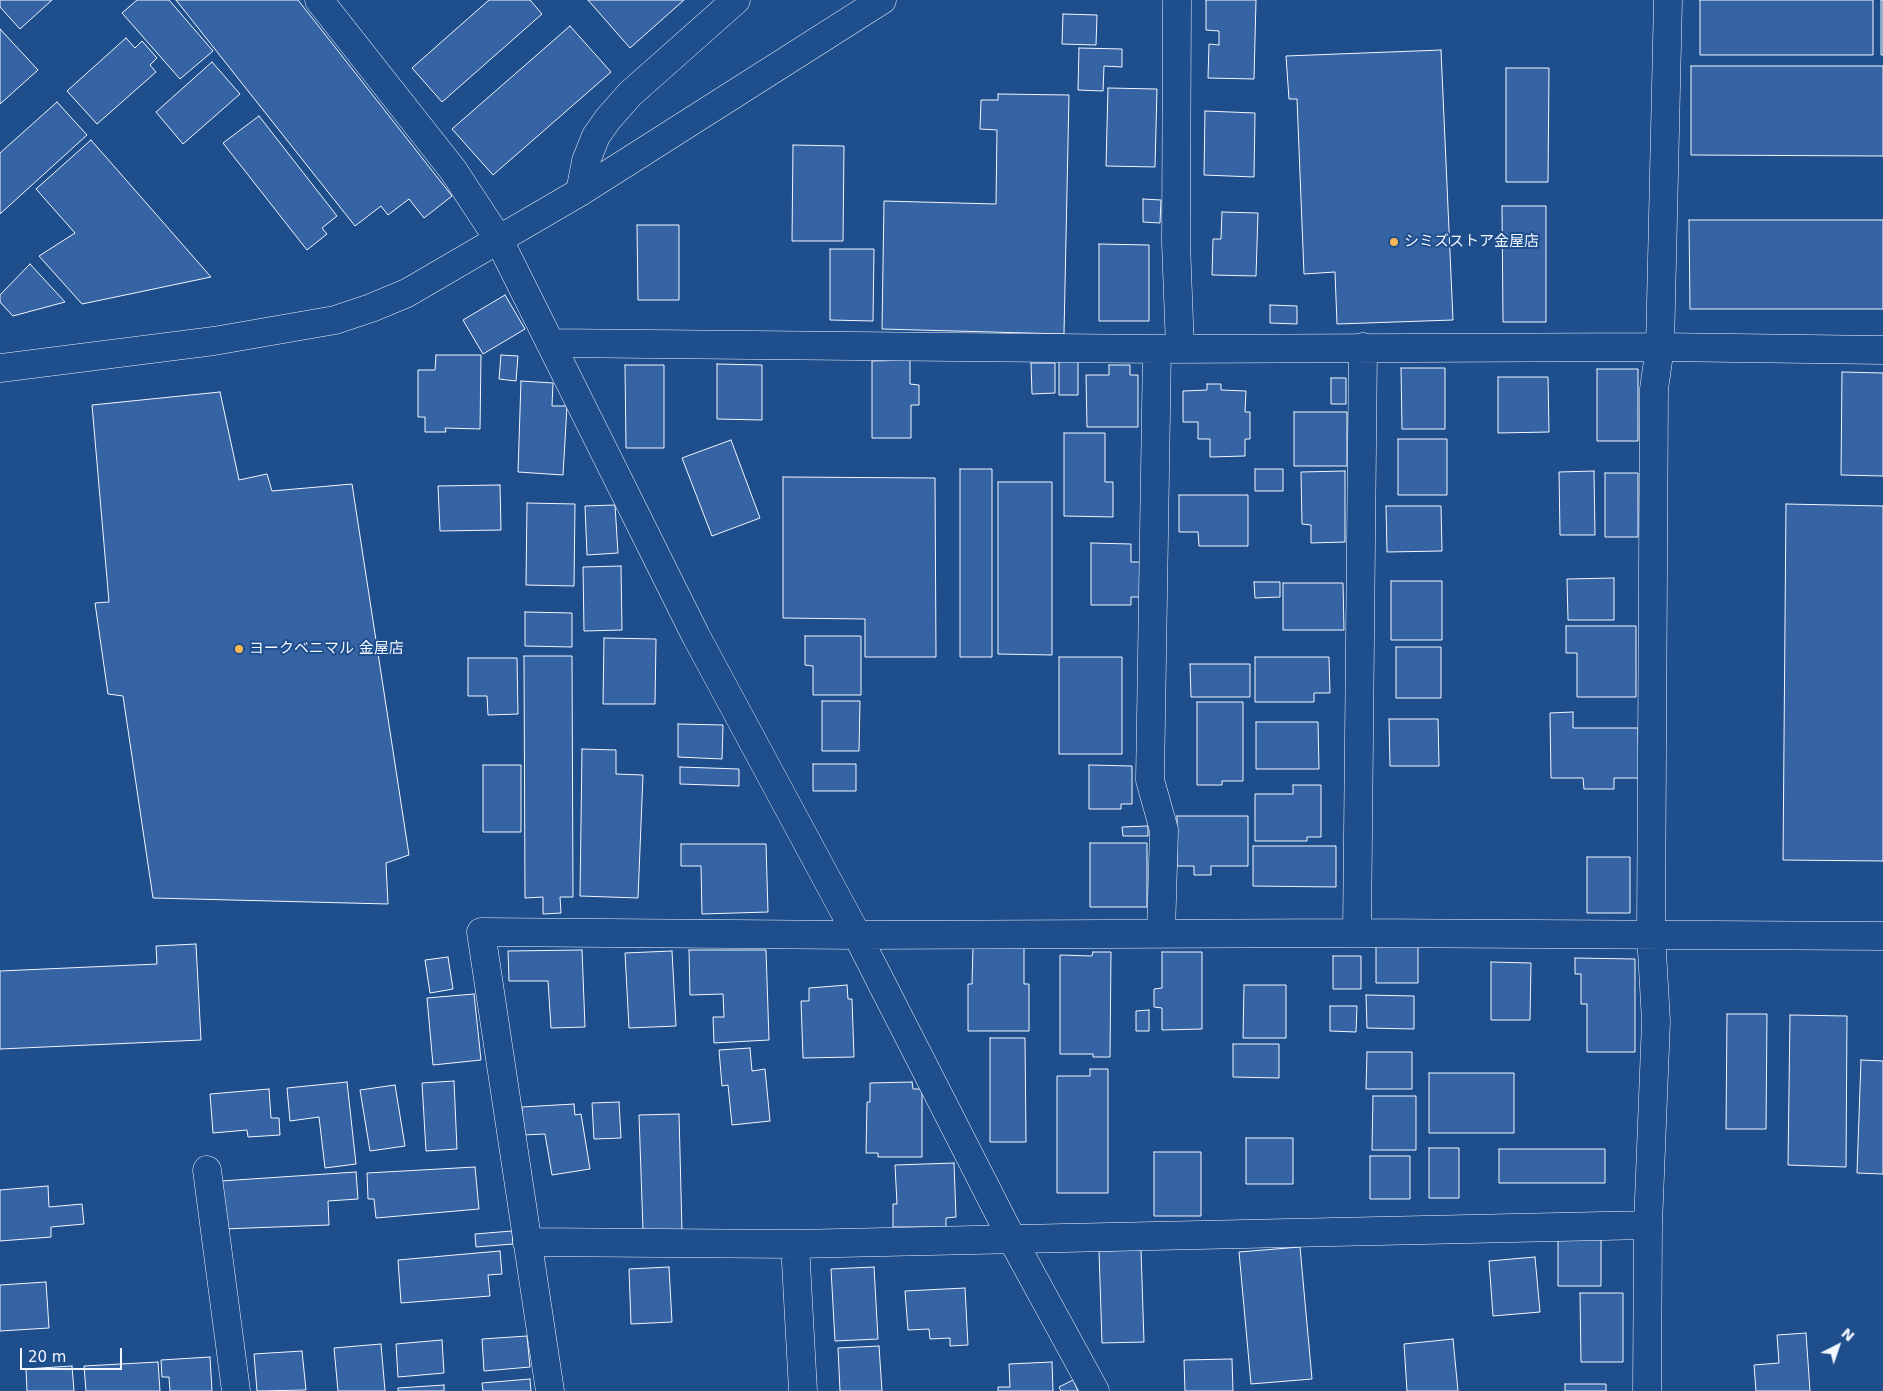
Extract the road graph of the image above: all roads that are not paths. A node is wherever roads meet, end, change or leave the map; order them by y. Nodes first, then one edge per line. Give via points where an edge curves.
1 (318, 0) edge
2 (736, 0) edge
3 (882, 0) edge
4 (1177, 0) edge
5 (1668, 0) edge
6 (580, 192) junction
7 (499, 240) junction
8 (550, 343) junction
9 (1660, 346) junction
10 (1362, 347) junction
11 (1168, 348) junction
12 (1883, 350) edge
13 (0, 368) edge
14 (1161, 933) junction
15 (1357, 933) junction
16 (1651, 934) junction
17 (857, 935) junction
18 (1883, 936) edge
19 (207, 1170) dead end
20 (1648, 1224) junction
21 (1012, 1239) junction
22 (527, 1242) junction
23 (795, 1244) junction
24 (236, 1391) edge
25 (550, 1391) edge
26 (803, 1391) edge
27 (1095, 1391) edge
28 (1646, 1391) edge

1 - 7 street via 453,170
2 - 6 street via 630,94 608,119 596,136 586,161
3 - 6 street
4 - 11 street via 1176,243
5 - 9 street
6 - 7 street
7 - 8 street
7 - 13 street via 407,293 335,320 214,341
8 - 11 street
8 - 17 street via 696,636
9 - 10 street
9 - 12 street
9 - 16 street via 1654,389
10 - 11 street
10 - 15 street
11 - 14 street via 1150,780 1164,830
14 - 15 street
14 - 17 street
15 - 16 street
16 - 18 street
16 - 20 street via 1656,1021
17 - 21 street
17 - 22 street via 480,932
19 - 24 street
20 - 21 street
20 - 28 street
21 - 23 street
21 - 27 street
22 - 23 street
22 - 25 street
23 - 26 street

